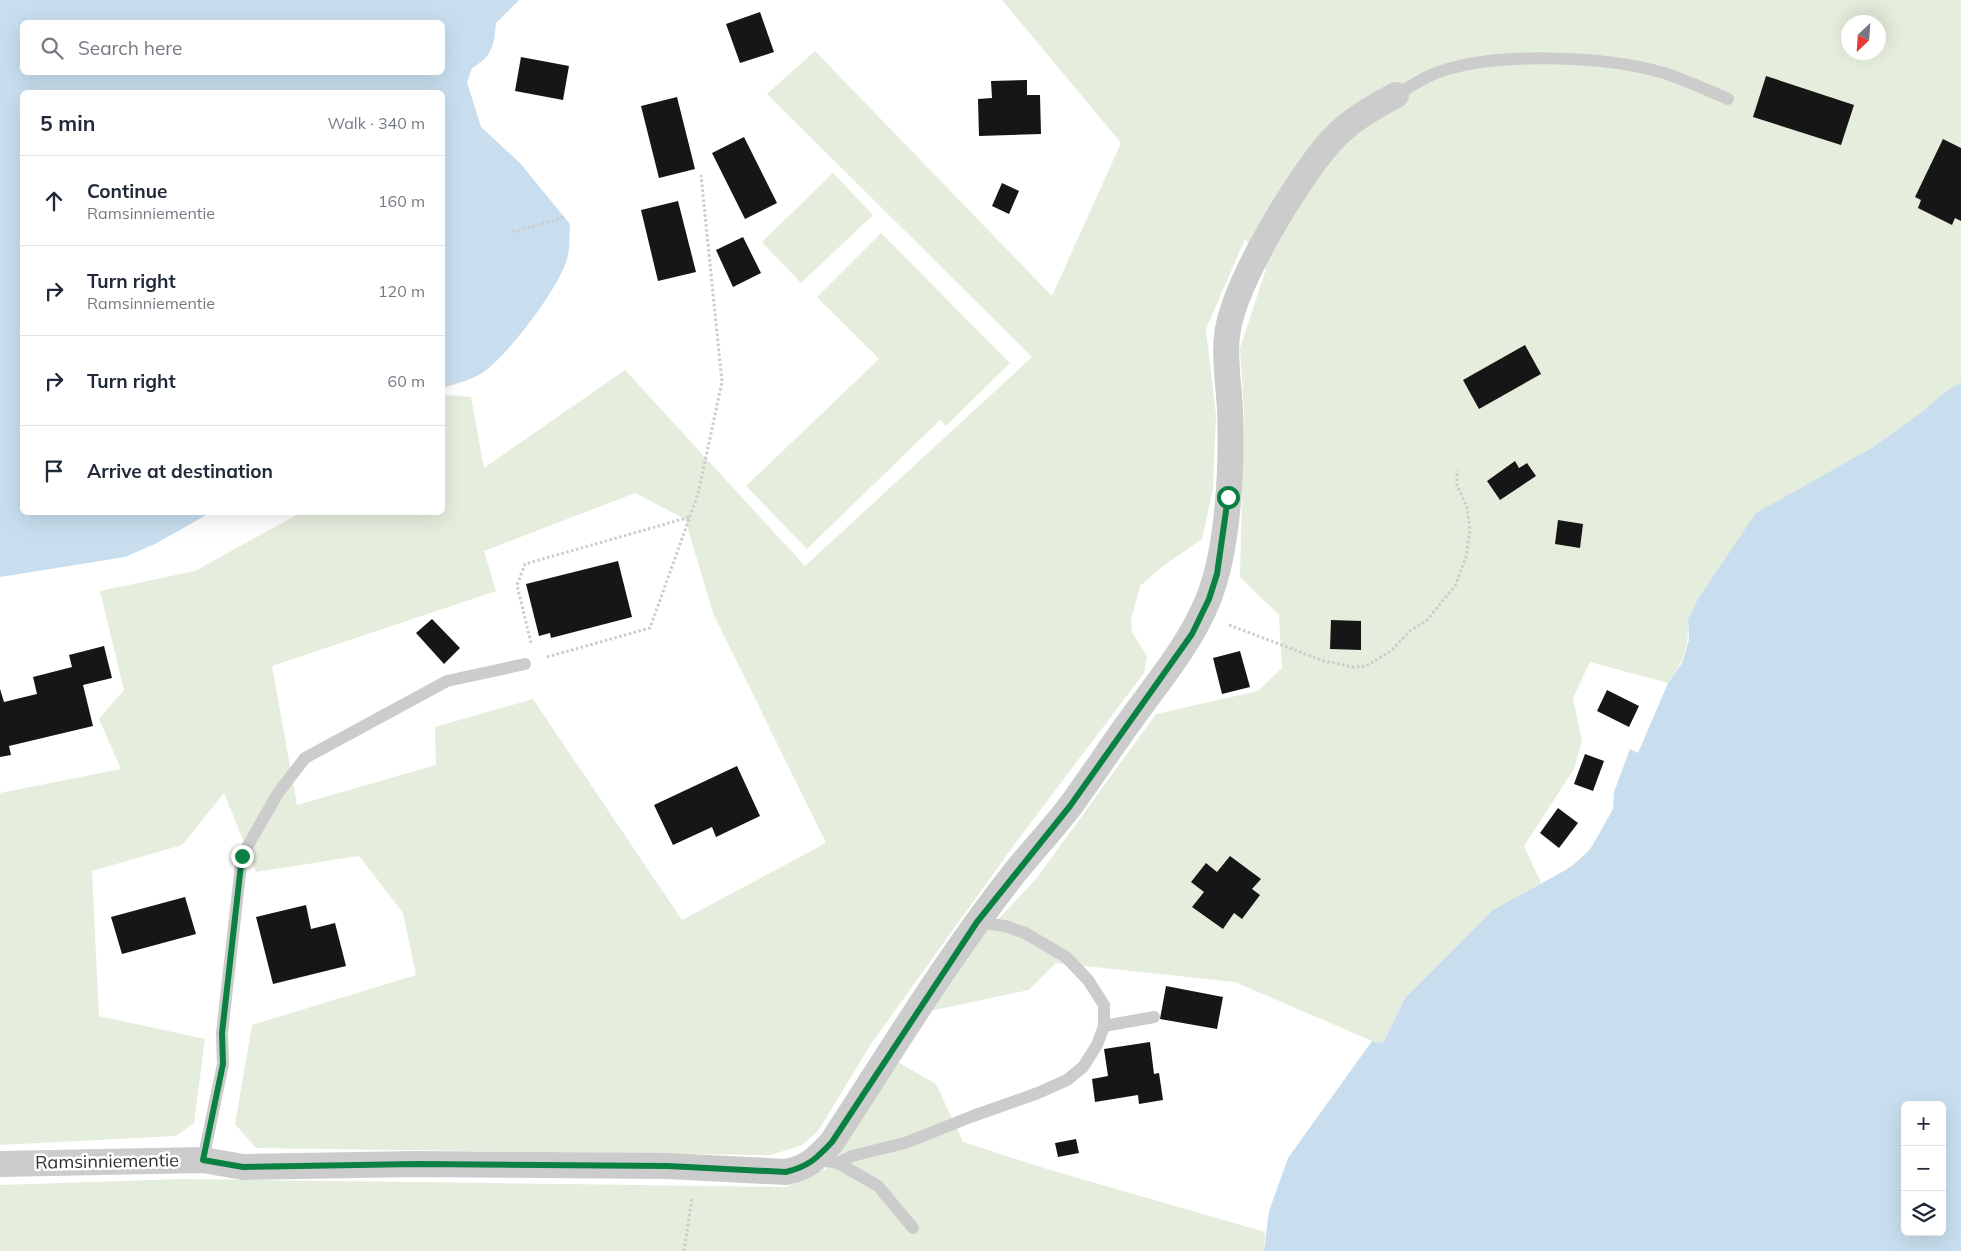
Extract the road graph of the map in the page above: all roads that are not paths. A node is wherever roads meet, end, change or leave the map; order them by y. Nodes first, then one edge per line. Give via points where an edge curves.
1 (1396, 95) joint
2 (1728, 99) dead end
3 (530, 662) road end
4 (977, 922) junction
5 (1154, 1017) dead end
6 (1104, 1026) junction
7 (203, 1160) junction
8 (828, 1161) junction
9 (0, 1164) edge
10 (913, 1228) dead end

1 - 2 lane via 1436,73 1522,58 1643,68
1 - 4 street, Ramsinniementie via 1354,121 1318,157 1275,222 1235,306 1227,333 1226,355 1230,409 1228,497 1217,574 1192,634 1070,806
3 - 7 lane via 447,681 304,758 278,793 242,856 222,1033 223,1064
4 - 6 lane via 1025,933 1066,957 1088,980 1104,1005
4 - 8 street, Ramsinniementie via 832,1142
5 - 6 lane
6 - 8 lane via 1082,1067 1067,1080 904,1142
7 - 8 street, Ramsinniementie via 243,1167 416,1164 786,1172
7 - 9 street, Ramsinniementie
8 - 10 lane via 878,1186

